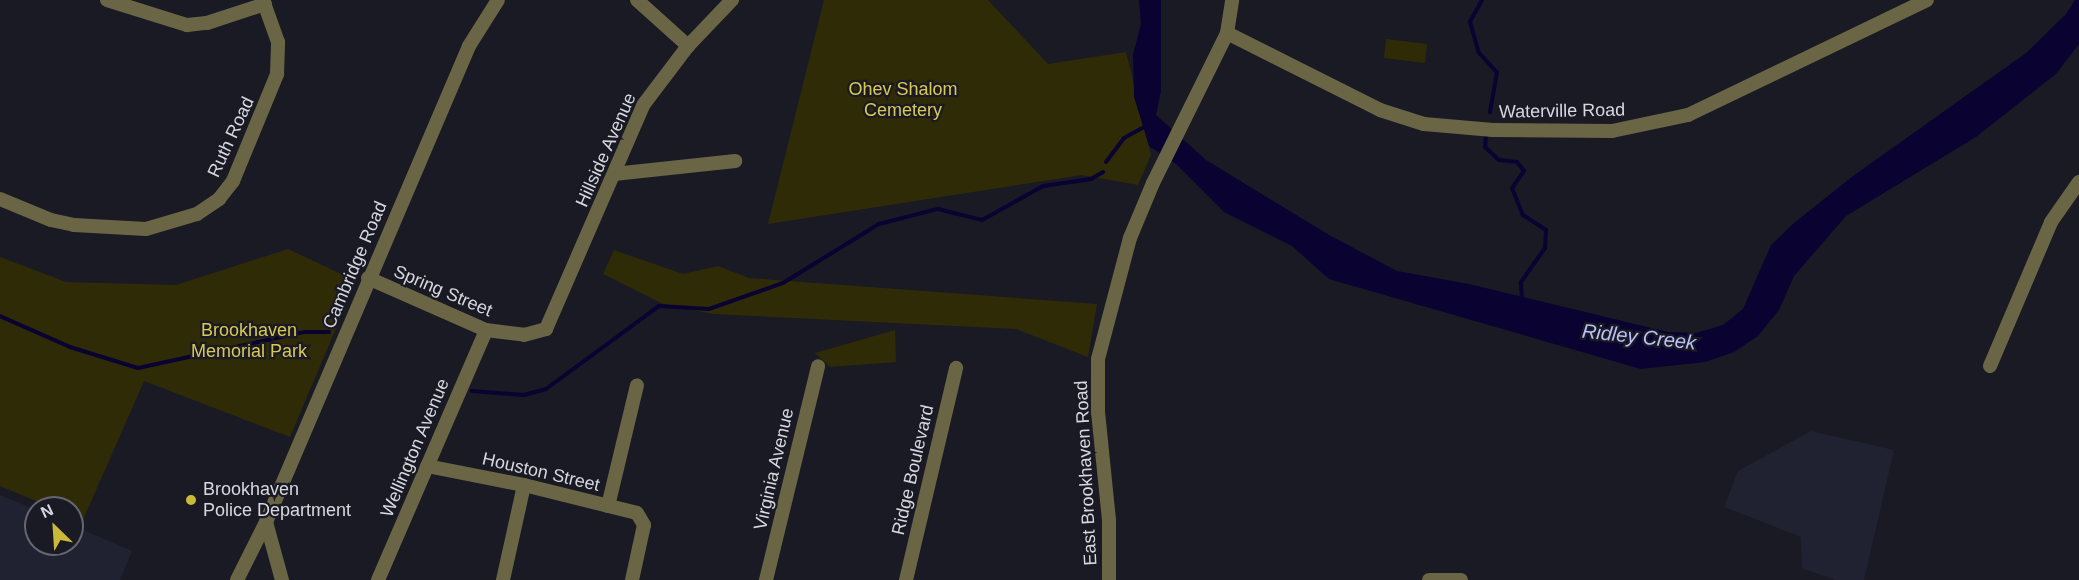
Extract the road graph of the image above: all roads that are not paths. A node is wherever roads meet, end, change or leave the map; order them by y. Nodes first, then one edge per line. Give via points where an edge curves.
1 (107, 0) edge
2 (498, 0) edge
3 (637, 0) edge
4 (732, 0) edge
5 (1232, 0) edge
6 (1927, 0) edge
7 (264, 2) edge
8 (1227, 33) junction
9 (688, 46) junction
10 (735, 161) dead end
11 (614, 174) junction
12 (2079, 182) edge
13 (0, 199) edge
14 (368, 278) junction
15 (486, 330) junction
16 (540, 332) joint
17 (818, 366) dead end
18 (1990, 366) dead end
19 (956, 368) dead end
20 (637, 385) dead end
21 (427, 466) junction
22 (524, 484) junction
23 (608, 506) junction
24 (266, 522) junction
25 (237, 580) edge
26 (282, 580) edge
27 (378, 580) edge
28 (503, 580) edge
29 (632, 580) edge
30 (766, 580) edge
31 (906, 580) edge
32 (1109, 580) edge
33 (1429, 580) edge
34 (1461, 580) edge

1 - 7 street via 187,26 207,23
2 - 14 street, Cambridge Road via 470,46
3 - 9 street
4 - 9 street, Hillside Avenue
5 - 8 street, East Brookhaven Road
6 - 8 street, Waterville Road via 1688,115 1612,131 1493,130 1424,124 1380,111
7 - 13 street, Ruth Road via 278,42 277,74 233,181 219,199 196,214 146,229 51,220
8 - 32 street, East Brookhaven Road via 1130,238 1098,359
9 - 11 street, Hillside Avenue via 644,104
10 - 11 street
11 - 16 street, Hillside Avenue via 556,312
12 - 18 street via 2051,222
14 - 15 street, Spring Street
14 - 24 street, Cambridge Road
15 - 16 street, Spring Street via 525,335
15 - 21 street, Wellington Avenue
17 - 30 street, Virginia Avenue
19 - 31 street, Ridge Boulevard
20 - 23 street
21 - 22 street, Houston Street
21 - 27 street, Wellington Avenue
22 - 23 street, Houston Street
22 - 28 street
23 - 29 street, Houston Street via 637,513 643,519
24 - 25 street, Cambridge Road
24 - 26 street
33 - 34 street

